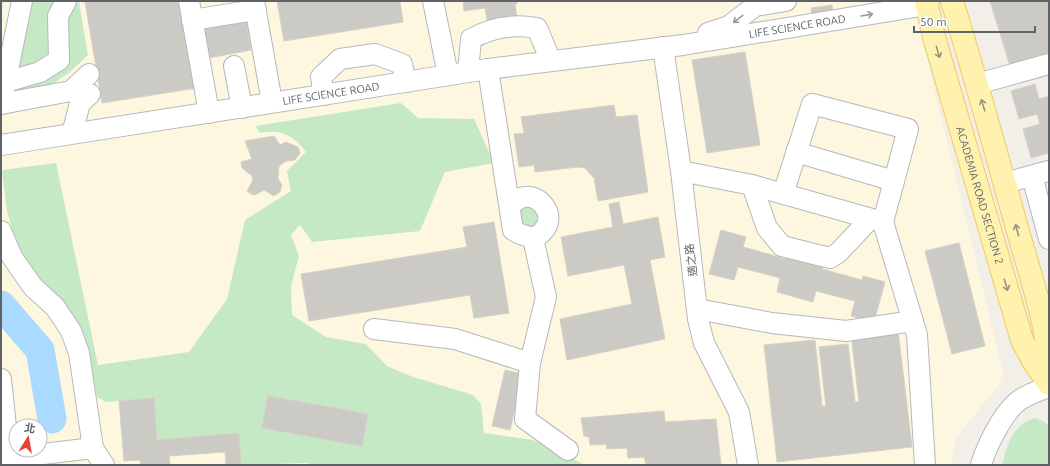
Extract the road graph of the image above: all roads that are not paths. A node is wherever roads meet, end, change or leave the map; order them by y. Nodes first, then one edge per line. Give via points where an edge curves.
1 (22, 1) edge
2 (66, 1) edge
3 (433, 1) edge
4 (786, 1) edge
5 (952, 1) edge
6 (927, 2) edge
7 (255, 6) edge
8 (191, 11) edge
9 (663, 47) junction
10 (551, 61) junction
11 (1049, 64) edge
12 (234, 66) dead end
13 (488, 68) junction
14 (468, 72) junction
15 (89, 74) dead end
16 (448, 75) junction
17 (6, 82) junction
18 (406, 82) junction
19 (977, 84) junction
20 (90, 94) dead end
21 (324, 95) junction
22 (272, 102) junction
23 (1, 104) edge
24 (242, 108) junction
25 (209, 113) junction
26 (75, 133) junction
27 (1, 145) edge
28 (796, 152) junction
29 (681, 171) junction
30 (1040, 174) edge
31 (894, 180) junction
32 (1004, 183) junction
33 (752, 185) junction
34 (783, 194) junction
35 (510, 207) junction
36 (876, 221) junction
37 (1, 231) edge
38 (533, 238) junction
39 (1049, 239) edge
40 (697, 309) junction
41 (913, 321) junction
42 (374, 330) dead end
43 (530, 363) junction
44 (1049, 363) edge
45 (1, 380) edge
46 (1049, 385) edge
47 (93, 448) junction
48 (568, 450) dead end
49 (7, 460) edge
50 (104, 465) edge
51 (748, 465) edge
52 (925, 465) edge
53 (981, 465) edge

1 - 17 street
2 - 17 street via 58,16 59,60 40,72
3 - 16 street
4 -> 9 street, LIFE SCIENCE ROAD via 755,6 729,26
5 - 19 main road
9 -> 6 street, LIFE SCIENCE ROAD
6 -> 46 main road, ACADEMIA ROAD SECTION 2 via 934,37 1022,340
7 - 8 street
7 - 22 street
8 - 25 street
9 - 10 street, LIFE SCIENCE ROAD
9 - 29 street, 適之路
10 - 13 street, LIFE SCIENCE ROAD
10 - 14 street via 537,28 520,25 485,31 471,39
11 - 19 street
12 - 24 street
13 - 14 street, LIFE SCIENCE ROAD
13 - 35 street
14 - 16 street, LIFE SCIENCE ROAD
15 - 23 street via 71,91
16 - 18 street, LIFE SCIENCE ROAD
17 - 23 street
18 - 21 street, LIFE SCIENCE ROAD
18 - 21 street via 402,64 375,54 340,59 321,76
32 -> 19 main road
20 - 26 street via 80,104 74,126
21 - 22 street, LIFE SCIENCE ROAD
22 - 24 street, LIFE SCIENCE ROAD
24 - 25 street, LIFE SCIENCE ROAD
25 - 26 street, LIFE SCIENCE ROAD
26 - 27 street, LIFE SCIENCE ROAD
28 - 31 street
28 - 31 street via 812,104 908,129
28 - 34 street
29 - 33 street
29 - 40 street, 適之路
30 - 32 street
30 - 39 street
31 - 36 street
44 -> 32 main road via 1046,338
33 - 34 street
33 - 36 street via 767,228 782,246 830,258
34 - 36 street
35 - 38 street via 513,230
35 - 38 street via 524,197 531,197 544,204 548,217 547,224 539,235
36 - 41 street
37 - 47 street via 12,258 33,287 55,307 71,331 79,354
38 - 43 street via 546,297
40 - 41 street via 772,323 846,331
40 - 51 street, 適之路 via 704,343 739,412
41 - 52 street via 917,335
42 - 43 street via 455,339
43 - 48 street via 525,419
45 - 49 street
46 - 53 street, ACADEMIA ROAD SECTION 2 via 1014,404 988,443
47 - 49 street
47 - 50 street

